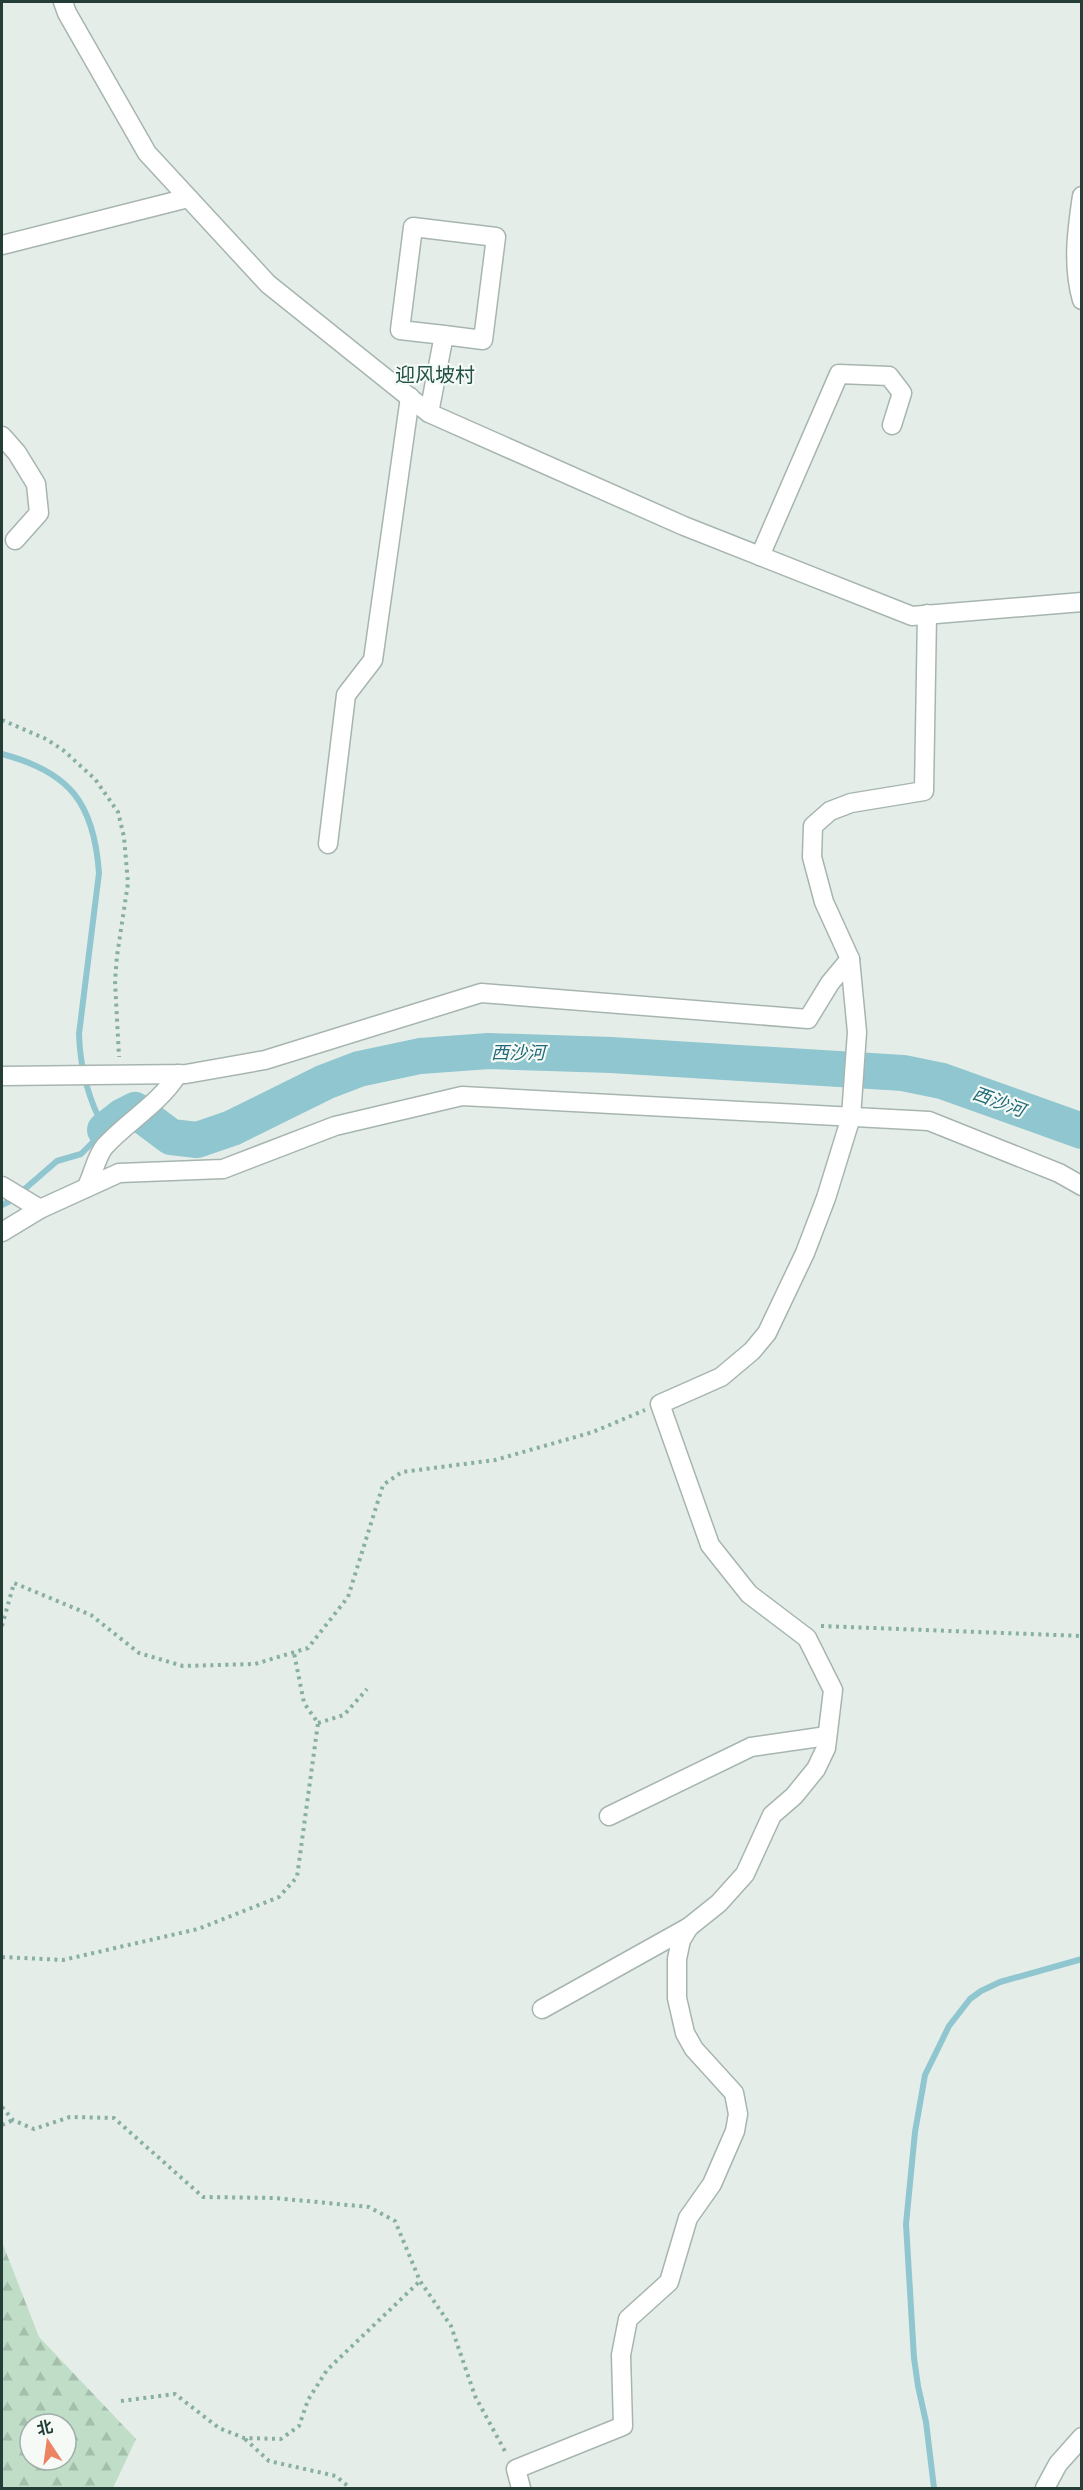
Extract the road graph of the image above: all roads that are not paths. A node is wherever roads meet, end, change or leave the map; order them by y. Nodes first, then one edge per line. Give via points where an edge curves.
1 (63, 2) edge
2 (1082, 195) edge
3 (188, 198) junction
4 (2, 245) edge
5 (1082, 300) edge
6 (444, 335) junction
7 (410, 397) junction
8 (429, 412) junction
9 (892, 425) dead end
10 (2, 436) edge
11 (15, 540) dead end
12 (760, 556) junction
13 (1082, 602) edge
14 (927, 614) junction
15 (328, 844) dead end
16 (850, 959) junction
17 (178, 1074) junction
18 (2, 1076) edge
19 (852, 1109) junction
20 (2, 1186) edge
21 (1082, 1186) edge
22 (86, 1188) junction
23 (40, 1209) junction
24 (2, 1232) edge
25 (827, 1736) junction
26 (609, 1816) dead end
27 (689, 1926) junction
28 (542, 2009) dead end
29 (1082, 2437) edge
30 (521, 2488) edge
31 (1045, 2488) edge

1 - 3 street via 147,153
2 - 5 street via 1076,241 1077,283
3 - 4 street
3 - 7 street via 268,284
6 - 6 street via 483,340 496,237 413,227 400,330
6 - 8 street
7 - 8 street
7 - 15 street via 373,660 346,695
8 - 12 street
9 - 12 street via 902,393 889,376 839,374
10 - 11 street via 36,484 39,513
12 - 14 street via 912,616
13 - 14 street
14 - 16 street via 924,792 851,803 830,811 813,826 812,857 824,902
16 - 17 street via 808,1019 481,993 265,1060
16 - 19 street via 857,1032
17 - 18 street
17 - 22 street via 152,1105 104,1147
19 - 21 street via 929,1121
19 - 22 street via 462,1096 334,1126 223,1169 118,1173
19 - 25 street via 826,1198 767,1333 721,1377 660,1404 710,1545 749,1594 807,1638 833,1690
20 - 23 street
22 - 23 street
23 - 24 street
25 - 26 street via 751,1747
25 - 27 street via 816,1769 772,1815 745,1874 719,1903
27 - 28 street
27 - 30 street via 678,1951 680,2016 694,2049 734,2093 738,2114 735,2131 711,2184 688,2218 669,2282 628,2319 621,2355 623,2426 516,2469
29 - 31 street via 1058,2464

